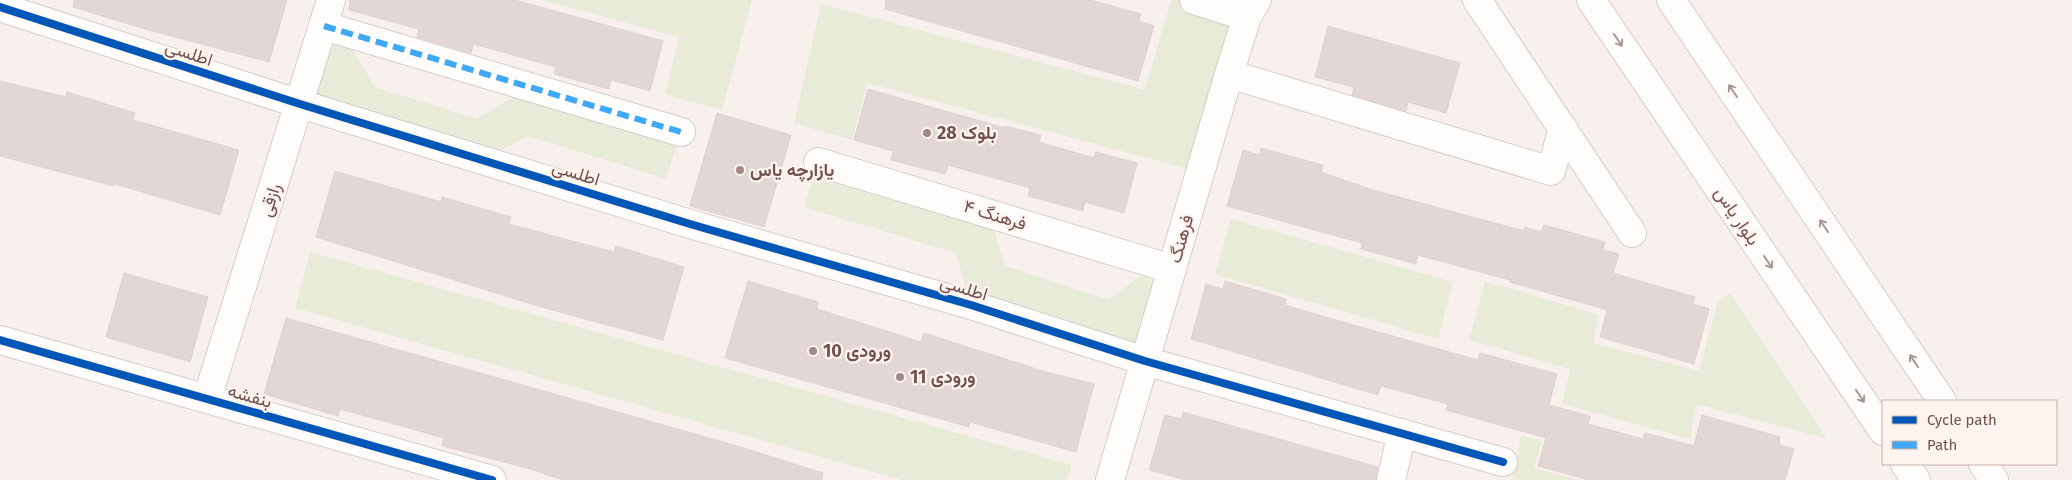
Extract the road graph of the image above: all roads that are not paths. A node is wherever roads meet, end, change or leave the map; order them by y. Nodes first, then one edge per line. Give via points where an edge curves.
1 (332, 0) edge
2 (1194, 0) edge
3 (1477, 0) edge
4 (1591, 0) edge
5 (1671, 0) edge
6 (0, 7) edge
7 (1252, 9) edge
8 (324, 26) junction
9 (1229, 74) junction
10 (300, 104) junction
11 (1563, 128) junction
12 (681, 132) dead end
13 (818, 162) dead end
14 (1632, 233) dead end
15 (1172, 268) junction
16 (0, 340) edge
17 (1144, 361) junction
18 (207, 399) junction
19 (1941, 400) edge
20 (1882, 430) edge
21 (1402, 434) junction
22 (1503, 462) dead end
23 (1907, 465) edge
24 (1984, 465) edge
25 (492, 480) edge
26 (1110, 480) edge
27 (1391, 480) edge
28 (1916, 480) edge
29 (1994, 480) edge

1 - 8 street, رازقی
2 - 7 street
3 - 11 street
4 -> 20 street, بلوار یاس
19 -> 5 street
6 - 10 street, اطلسی
7 - 9 street, فرهنگ
8 - 10 street, رازقی
8 - 12 street
9 - 11 street via 1550,171
9 - 15 street, فرهنگ
10 - 17 street, اطلسی via 690,224 971,305
10 - 18 street, رازقی
11 - 14 street
13 - 15 street, فرهنگ ۴
15 - 17 street, فرهنگ
16 - 18 street, بنفشه
17 - 21 street, اطلسی
17 - 26 street, فرهنگ
18 - 25 street, بنفشه
21 - 22 street, اطلسی
21 - 27 street
23 - 28 street
24 - 29 street

